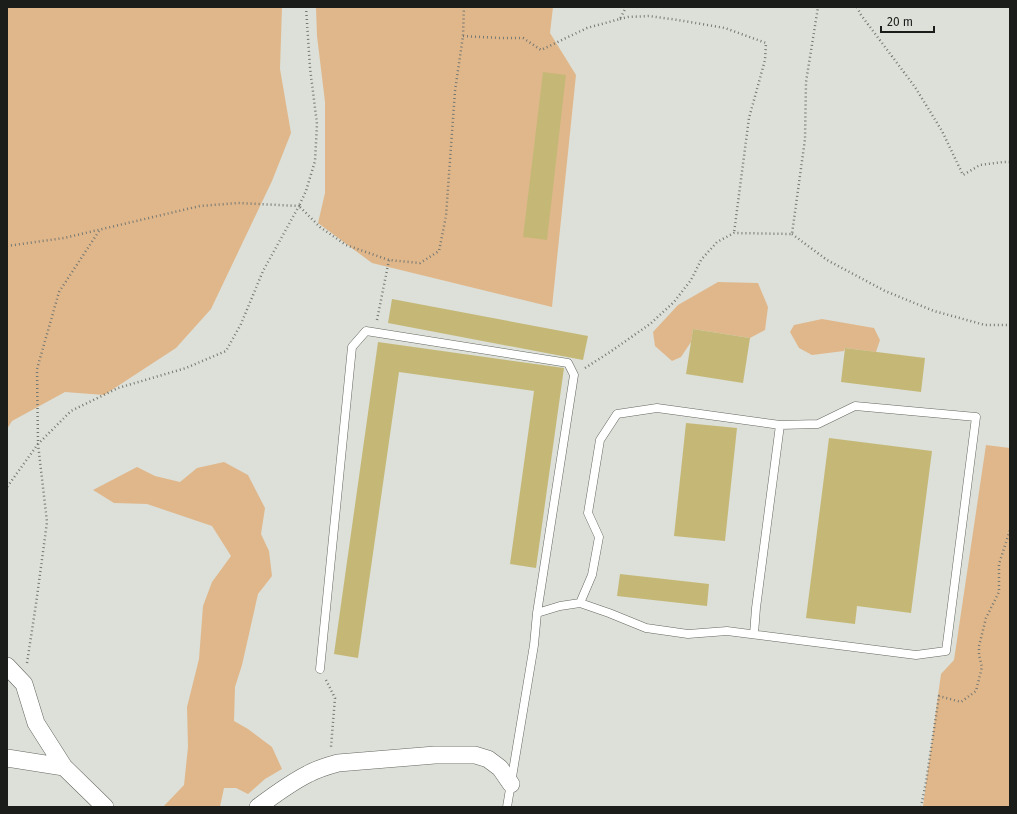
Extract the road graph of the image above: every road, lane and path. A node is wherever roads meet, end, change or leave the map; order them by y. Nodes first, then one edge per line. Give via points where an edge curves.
1 (306, 7) edge
2 (464, 7) edge
3 (626, 7) edge
4 (818, 7) edge
5 (857, 7) edge
6 (620, 19) junction
7 (463, 36) junction
8 (1010, 162) edge
9 (299, 206) junction
10 (99, 230) junction
11 (734, 234) junction
12 (792, 234) junction
13 (7, 246) edge
14 (390, 260) junction
15 (1010, 325) edge
16 (375, 332) junction
17 (574, 374) junction
18 (780, 425) junction
19 (38, 444) junction
20 (7, 487) edge
21 (1010, 530) edge
22 (580, 603) junction
23 (537, 613) junction
24 (754, 634) junction
25 (7, 666) edge
26 (320, 669) joint
27 (24, 684) junction
28 (7, 758) edge
29 (329, 765) junction
30 (64, 767) junction
31 (511, 784) junction
32 (105, 807) edge
33 (258, 807) edge
34 (507, 807) edge
35 (921, 807) edge

1 - 9 path via 317,124 315,161
2 - 7 path
3 - 6 path
4 - 12 path via 806,82 805,139
5 - 8 path via 915,87 942,131 963,175 980,166
6 - 7 path via 587,28 541,50 523,38
6 - 11 path via 649,16 678,20 725,28 766,43 765,60 749,118
7 - 14 path via 455,91 446,216 439,251 420,263
9 - 10 path via 238,203 200,206
9 - 14 path via 320,227 346,245
9 - 19 path via 263,271 241,324 226,351 186,368 118,388 71,411
10 - 13 path
10 - 19 path via 59,292 37,369
11 - 12 path
11 - 17 path via 717,242 700,260 691,280 674,302 650,324
12 - 15 path via 827,260 892,294 934,311 985,325
14 - 16 path
16 - 17 lane via 568,363
16 - 26 lane via 366,331 352,347
17 - 23 lane
18 - 22 lane via 657,408 617,414 600,440 588,513 599,537 592,575
18 - 24 lane
18 - 24 lane via 818,424 855,406 976,417 946,651 916,655
19 - 20 path
19 - 27 path via 47,522
21 - 35 path via 998,564 999,592 986,618 979,646 982,667 976,691 961,702 939,696
22 - 23 lane
22 - 24 lane via 646,628 688,634 727,631
23 - 31 lane
25 - 27 street
26 - 29 path via 335,698
27 - 30 street via 36,723
28 - 30 street
29 - 31 street via 435,755 475,755 488,759 500,768
29 - 33 street via 308,773
30 - 32 street
31 - 34 lane

